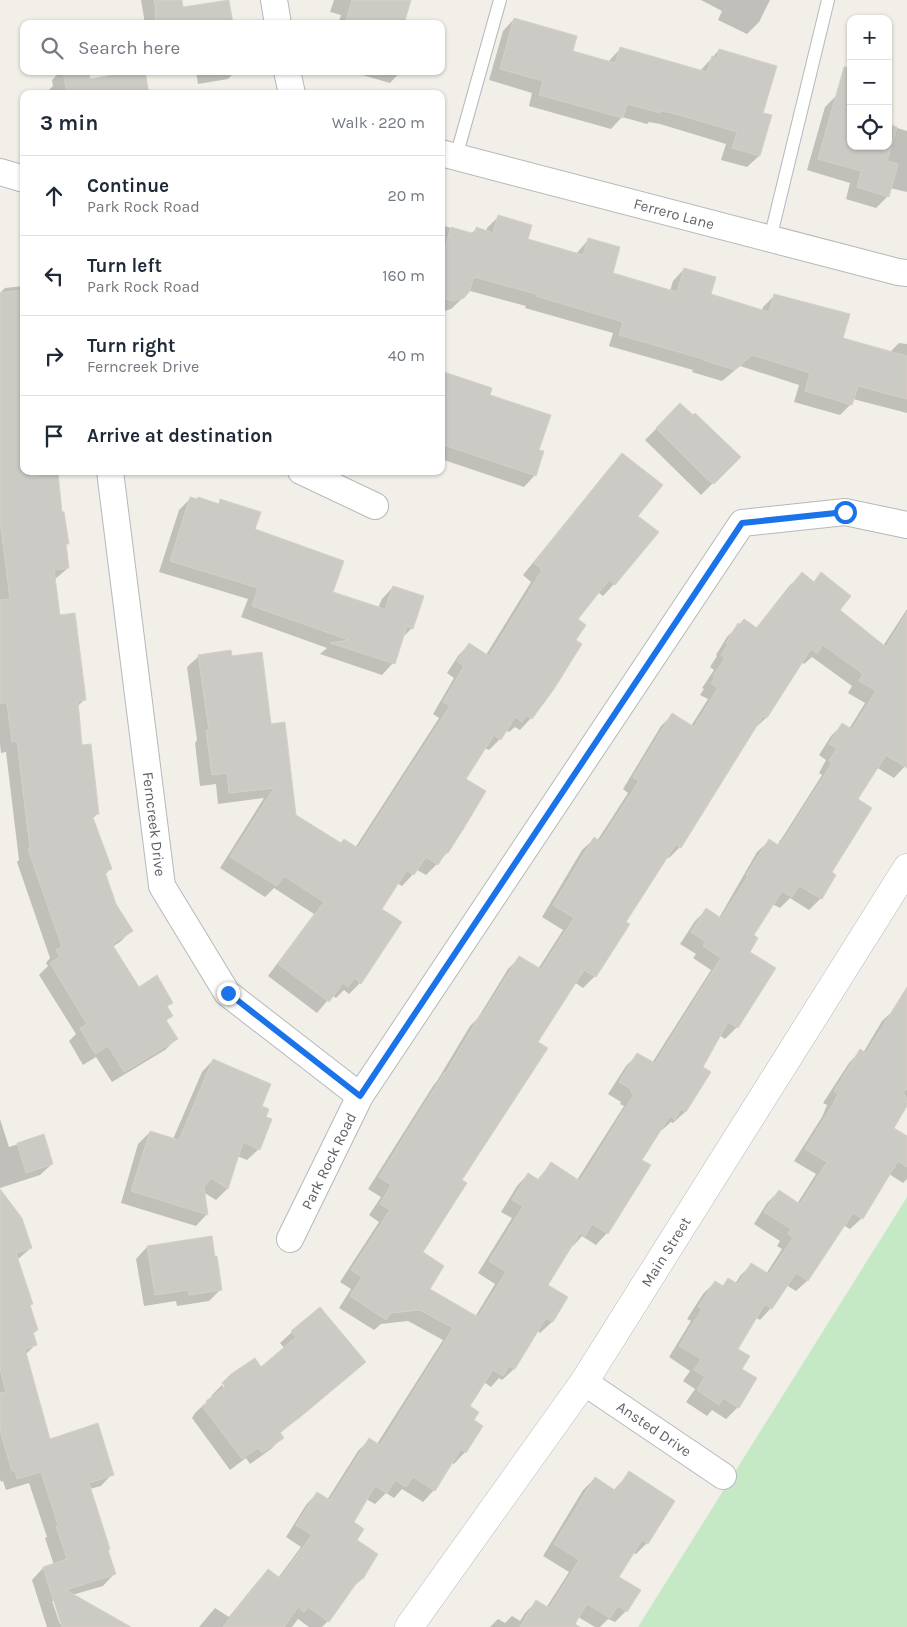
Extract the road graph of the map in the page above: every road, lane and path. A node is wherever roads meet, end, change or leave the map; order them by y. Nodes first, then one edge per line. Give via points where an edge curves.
1 (274, 0) edge
2 (500, 0) edge
3 (828, 0) edge
4 (277, 20) edge
5 (289, 75) edge
6 (291, 90) edge
7 (448, 155) edge
8 (0, 172) edge
9 (20, 178) edge
10 (770, 239) junction
11 (907, 273) edge
12 (111, 475) edge
13 (309, 475) edge
14 (375, 506) dead end
15 (907, 525) edge
16 (907, 868) edge
17 (360, 1096) junction
18 (290, 1239) dead end
19 (584, 1382) junction
20 (723, 1476) dead end
21 (409, 1627) edge

1 - 4 street
2 - 7 lane
3 - 10 lane
5 - 6 street
7 - 10 street, Ferrero Lane
8 - 9 street
10 - 11 street, Ferrero Lane
12 - 17 street, Ferncreek Drive via 162,886 228,993
13 - 14 street
15 - 17 street, Park Rock Road via 845,512 742,523
16 - 19 street, Main Street
17 - 18 street, Park Rock Road
19 - 20 street, Ansted Drive
19 - 21 street, Main Street

